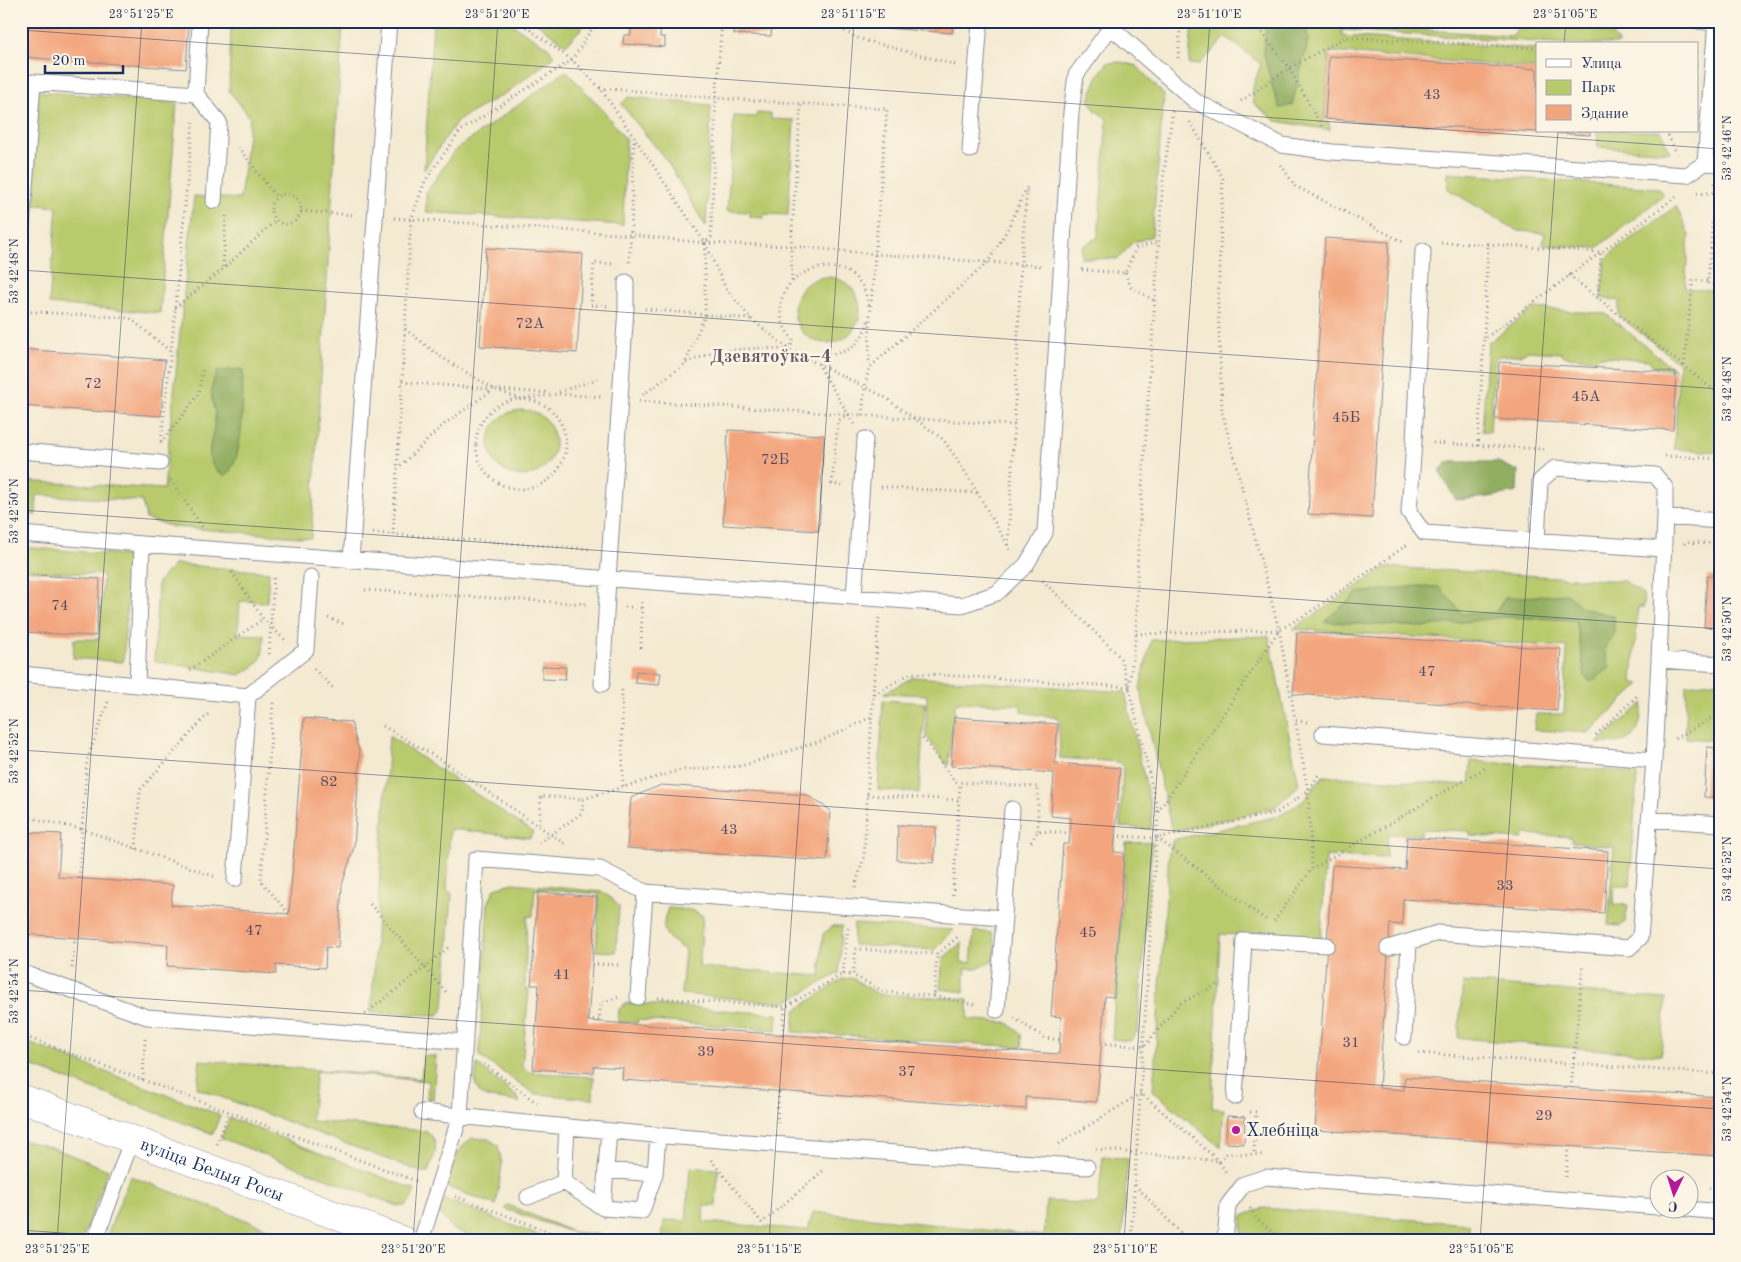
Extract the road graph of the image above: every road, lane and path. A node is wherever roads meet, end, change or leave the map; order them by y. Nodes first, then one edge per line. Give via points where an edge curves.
1 (200, 21) edge
2 (388, 21) edge
3 (518, 21) edge
4 (597, 21) edge
5 (722, 21) edge
6 (827, 21) edge
7 (980, 21) edge
8 (1181, 21) edge
9 (1253, 21) edge
10 (1698, 21) edge
11 (1716, 22) edge
12 (1107, 24) edge
13 (1536, 48) edge
14 (572, 60) junction
15 (1289, 68) junction
16 (976, 71) junction
17 (1177, 84) junction
18 (600, 88) junction
19 (196, 94) junction
20 (716, 98) junction
21 (801, 102) junction
22 (1219, 113) junction
23 (1188, 118) dead end
24 (219, 122) junction
25 (1666, 132) edge
26 (1260, 134) junction
27 (1329, 136) dead end
28 (634, 137) junction
29 (970, 150) dead end
30 (1680, 161) dead end
31 (1713, 163) edge
32 (1720, 176) edge
33 (1714, 193) junction
34 (1680, 194) dead end
35 (1688, 194) dead end
36 (277, 198) junction
37 (220, 206) joint
38 (276, 220) junction
39 (411, 220) junction
40 (632, 234) junction
41 (21, 240) edge
42 (705, 243) junction
43 (1441, 243) dead end
44 (1488, 244) junction
45 (791, 246) junction
46 (1418, 247) joint
47 (1601, 252) junction
48 (875, 254) junction
49 (988, 262) junction
50 (629, 265) dead end
51 (223, 269) junction
52 (1125, 273) dead end
53 (1569, 276) junction
54 (792, 281) junction
55 (1708, 281) junction
56 (626, 282) dead end
57 (1720, 285) edge
58 (1598, 299) junction
59 (1155, 301) junction
60 (175, 308) junction
61 (21, 311) edge
62 (705, 315) junction
63 (870, 316) junction
64 (751, 319) junction
65 (405, 329) junction
66 (1484, 339) junction
67 (790, 350) junction
68 (171, 352) junction
69 (623, 358) junction
70 (686, 364) junction
71 (819, 366) junction
72 (1684, 366) junction
73 (203, 367) dead end
74 (869, 368) junction
75 (402, 382) junction
76 (865, 386) junction
77 (494, 389) junction
78 (556, 394) junction
79 (1720, 395) edge
80 (520, 399) junction
81 (620, 399) junction
82 (636, 400) dead end
83 (847, 415) junction
84 (915, 419) dead end
85 (1014, 426) dead end
86 (865, 439) junction
87 (161, 442) junction
88 (1478, 446) dead end
89 (21, 451) edge
90 (160, 463) junction
91 (398, 469) junction
92 (862, 486) junction
93 (977, 493) dead end
94 (1665, 517) junction
95 (1720, 521) edge
96 (353, 532) junction
97 (1424, 533) junction
98 (21, 534) edge
99 (393, 534) junction
100 (1537, 541) junction
101 (142, 544) junction
102 (1663, 549) junction
103 (217, 550) junction
104 (610, 550) junction
105 (276, 554) junction
106 (351, 560) junction
107 (311, 577) dead end
108 (608, 579) junction
109 (644, 582) junction
110 (365, 590) dead end
111 (854, 597) junction
112 (606, 606) junction
113 (642, 608) junction
114 (264, 619) junction
115 (271, 626) junction
116 (1279, 630) junction
117 (1136, 634) junction
118 (878, 641) dead end
119 (641, 648) dead end
120 (299, 654) junction
121 (1659, 660) junction
122 (1720, 664) edge
123 (21, 674) edge
124 (114, 683) junction
125 (602, 684) dead end
126 (137, 685) junction
127 (155, 687) junction
128 (271, 687) junction
129 (1129, 687) junction
130 (334, 688) dead end
131 (622, 688) dead end
132 (226, 694) junction
133 (872, 695) junction
134 (248, 696) junction
135 (1720, 713) edge
136 (872, 717) junction
137 (1296, 721) junction
138 (383, 726) dead end
139 (1319, 728) joint
140 (923, 738) dead end
141 (1591, 740) dead end
142 (1517, 749) junction
143 (1654, 755) junction
144 (1320, 772) dead end
145 (960, 783) junction
146 (623, 787) junction
147 (1308, 791) junction
148 (867, 794) junction
149 (583, 799) junction
150 (959, 800) junction
151 (1012, 809) dead end
152 (1158, 812) junction
153 (21, 816) edge
154 (1649, 819) junction
155 (1720, 824) edge
156 (82, 830) junction
157 (1038, 832) junction
158 (1070, 833) dead end
159 (1115, 836) dead end
160 (1157, 838) junction
161 (1030, 845) dead end
162 (136, 849) junction
163 (511, 862) junction
164 (1312, 869) junction
165 (79, 878) dead end
166 (235, 879) junction
167 (261, 881) junction
168 (645, 892) junction
169 (370, 904) dead end
170 (850, 906) junction
171 (290, 914) dead end
172 (952, 914) junction
173 (1004, 918) junction
174 (75, 938) dead end
175 (456, 941) dead end
176 (1409, 942) junction
177 (1586, 944) junction
178 (1327, 945) dead end
179 (1388, 948) dead end
180 (592, 964) dead end
181 (627, 966) dead end
182 (64, 967) dead end
183 (424, 968) junction
184 (21, 972) edge
185 (1242, 972) junction
186 (844, 974) junction
187 (853, 974) junction
188 (934, 996) junction
189 (638, 997) junction
190 (467, 1005) junction
191 (785, 1007) junction
192 (997, 1010) joint
193 (361, 1018) dead end
194 (588, 1019) dead end
195 (1018, 1020) dead end
196 (783, 1034) dead end
197 (21, 1035) edge
198 (1404, 1037) joint
199 (1060, 1040) dead end
200 (465, 1042) junction
201 (1101, 1043) dead end
202 (1144, 1047) junction
203 (144, 1053) dead end
204 (1573, 1063) junction
205 (1720, 1074) edge
206 (143, 1080) junction
207 (1571, 1088) dead end
208 (779, 1091) dead end
209 (1141, 1093) junction
210 (1235, 1097) joint
211 (21, 1098) edge
212 (532, 1105) dead end
213 (541, 1106) dead end
214 (229, 1112) junction
215 (422, 1112) dead end
216 (460, 1116) junction
217 (777, 1124) dead end
218 (566, 1127) junction
219 (609, 1131) junction
220 (658, 1134) junction
221 (692, 1137) junction
222 (132, 1139) junction
223 (1056, 1146) dead end
224 (1568, 1146) dead end
225 (849, 1149) junction
226 (1136, 1152) junction
227 (1219, 1161) junction
228 (1087, 1167) dead end
229 (208, 1168) junction
230 (606, 1170) junction
231 (655, 1174) junction
232 (1566, 1177) dead end
233 (564, 1182) junction
234 (1135, 1184) junction
235 (438, 1189) junction
236 (1237, 1191) junction
237 (528, 1197) dead end
238 (1648, 1206) edge
239 (603, 1208) junction
240 (1698, 1211) edge
241 (1720, 1212) edge
242 (95, 1241) edge
243 (404, 1241) edge
244 (421, 1241) edge
245 (573, 1241) edge
246 (1131, 1241) edge
247 (1188, 1241) edge
248 (1225, 1241) edge
249 (1283, 1241) edge

1 - 19 lane
2 - 96 lane
3 - 14 path
4 - 14 path
5 - 20 path
6 - 16 path via 857,38
7 - 16 lane
8 - 17 path
9 - 15 path
10 - 11 lane
11 - 31 lane
12 - 17 lane
12 - 111 lane via 1076,75 1046,534 1026,565 997,593 962,605
13 - 15 path via 1346,36
14 - 18 path
14 - 39 path via 460,131 425,181
15 - 22 path
15 - 27 path
16 - 29 lane
17 - 22 lane via 1196,101
17 - 59 path via 1163,179
18 - 20 path
18 - 28 path
19 - 24 lane
19 - 41 lane via 33,82
19 - 60 path
20 - 21 path
20 - 42 path via 711,237
21 - 45 path
21 - 48 path via 887,109
22 - 26 lane
23 - 116 path via 1223,178 1218,303 1222,412
24 - 36 path
24 - 37 lane
25 - 30 path
26 - 31 lane via 1282,145 1332,152 1651,174 1687,175
26 - 46 path via 1295,186 1403,243
28 - 40 path
28 - 42 path
32 - 33 path via 1714,183
33 - 35 path
33 - 55 path
34 - 47 path
36 - 38 path via 272,207
36 - 38 path via 291,195 299,201 301,210 294,222 284,224
37 - 51 path
38 - 51 path
39 - 40 path
39 - 65 path
40 - 42 path
40 - 50 path
42 - 45 path
42 - 62 path
42 - 64 path via 725,287
43 - 44 path
44 - 47 path
44 - 66 path
45 - 48 path
45 - 54 path
46 - 97 lane via 1414,442 1409,512
47 - 53 path
47 - 58 path
48 - 49 path
48 - 63 path
49 - 74 path
49 - 85 path via 1027,187
51 - 60 path
52 - 59 path via 1131,287
53 - 58 path
53 - 66 path
54 - 63 path via 815,268 828,266 840,269 861,284 868,296
54 - 67 path via 784,293 781,307 782,321 793,340
55 - 57 path via 1708,284
55 - 72 path via 1693,280
56 - 69 lane
58 - 72 path
59 - 117 path via 1138,550
60 - 68 path
61 - 68 path via 130,318
62 - 64 path
62 - 70 path
63 - 71 path via 863,336 852,347 839,354 823,355
63 - 74 path
64 - 67 path
65 - 75 path
65 - 77 path via 441,357
66 - 88 path
67 - 70 path via 762,348 717,352
67 - 71 path
68 - 87 path
69 - 78 path via 596,379
69 - 81 lane
70 - 82 path
71 - 76 path
71 - 83 path
72 - 79 path
73 - 87 path via 199,394
74 - 76 path
75 - 77 path
75 - 91 path
76 - 84 path
76 - 86 path via 862,415
77 - 78 path
77 - 80 path
77 - 91 path via 443,425
78 - 80 path
78 - 81 path
80 - 80 path via 535,401 559,418 567,447 556,474 544,484 530,489 514,489 488,475 476,448 477,433 483,419 493,408
81 - 104 lane
83 - 86 path
83 - 92 path via 838,421 832,484
86 - 92 lane
87 - 90 path
89 - 90 lane
90 - 103 path
91 - 99 path
92 - 93 path
92 - 111 lane
94 - 95 lane
94 - 100 lane via 1665,486 1655,475 1555,468 1540,481
94 - 102 lane
96 - 99 path
96 - 106 lane
97 - 100 lane
97 - 116 path
98 - 101 lane
99 - 104 path
100 - 102 lane
101 - 103 lane
101 - 126 lane
102 - 121 lane
103 - 105 lane
103 - 114 path
104 - 108 lane
105 - 106 lane
105 - 115 path
106 - 108 lane
107 - 120 lane via 306,650
108 - 109 lane
108 - 112 lane
109 - 111 lane
109 - 113 path
110 - 112 path
112 - 113 path
112 - 125 lane
113 - 119 path
114 - 115 path
114 - 127 path via 190,670
115 - 120 path
115 - 128 path
116 - 117 path
116 - 137 path
116 - 152 path
117 - 129 path
118 - 133 path
120 - 128 lane
120 - 130 path
121 - 122 lane
121 - 141 path via 1641,692
121 - 143 lane
123 - 124 lane
124 - 126 lane
124 - 156 path via 87,760
126 - 127 lane
127 - 132 lane
128 - 134 lane
128 - 167 path
129 - 133 path via 911,673
129 - 152 path
131 - 146 path
132 - 134 lane
132 - 162 path via 140,790
133 - 136 path
134 - 166 lane
135 - 143 path
136 - 146 path via 821,741 741,766 681,770
136 - 148 path
137 - 139 path
137 - 147 path
138 - 149 path via 438,758 539,827 541,796
139 - 142 lane
140 - 145 path via 954,782
142 - 143 lane
142 - 164 path
143 - 154 lane
144 - 147 path
145 - 150 path
145 - 157 path via 1038,787
146 - 149 path
147 - 160 path via 1278,812
147 - 164 path
148 - 150 path
148 - 170 path via 864,857
149 - 163 path via 582,813
150 - 172 path
151 - 173 lane
152 - 160 path
153 - 156 path
154 - 155 lane
154 - 177 lane via 1640,938 1628,948
156 - 162 path
156 - 165 path
157 - 158 path
157 - 161 path
159 - 160 path
160 - 164 path via 1272,925
160 - 202 path
162 - 166 path via 213,877
163 - 168 lane via 600,869
163 - 190 lane via 476,859
166 - 167 path
167 - 171 path
168 - 170 lane
168 - 189 lane
169 - 183 path
170 - 172 lane
170 - 186 path
172 - 173 lane
173 - 192 lane
174 - 182 path via 72,970
175 - 183 path
176 - 177 lane via 1438,933
176 - 179 lane
176 - 198 lane
177 - 204 path
178 - 185 lane via 1244,940
180 - 181 path
183 - 190 path via 453,1000
183 - 193 path
184 - 200 lane via 147,1017
185 - 202 path via 1179,1004
185 - 210 lane
186 - 187 path
186 - 191 path
187 - 188 path via 884,992
187 - 188 path via 856,949 937,954
188 - 192 path
189 - 191 path
189 - 194 path via 624,996 600,1003 599,1020
190 - 200 lane
191 - 196 path
195 - 199 path via 1045,1038
197 - 206 path
198 - 204 path via 1403,1052
200 - 216 lane
201 - 202 path
202 - 209 path
203 - 206 path
204 - 205 path
204 - 207 path
206 - 214 path
208 - 217 path
209 - 223 path
209 - 226 path
209 - 227 path
210 - 227 path via 1236,1111 1256,1112 1254,1154 1228,1153
211 - 222 main road, вуліца Белыя Росы
212 - 213 path
214 - 229 path
214 - 235 path
215 - 216 lane
216 - 218 lane
216 - 235 lane
218 - 219 lane
218 - 233 lane
219 - 220 lane
219 - 230 lane
220 - 221 lane
220 - 231 lane
221 - 225 lane
221 - 225 path via 762,1223
222 - 229 main road, вуліца Белыя Росы
222 - 242 lane
224 - 232 path
225 - 228 lane
226 - 227 path
226 - 234 path
227 - 236 path
229 - 243 main road, вуліца Белыя Росы
230 - 231 lane
230 - 239 lane
231 - 239 lane via 642,1211
233 - 237 lane
233 - 239 lane
234 - 246 path
234 - 247 path
235 - 244 lane
235 - 245 path
236 - 238 lane via 1244,1184 1266,1177
236 - 248 lane via 1228,1205
236 - 249 path via 1257,1219
240 - 241 lane

